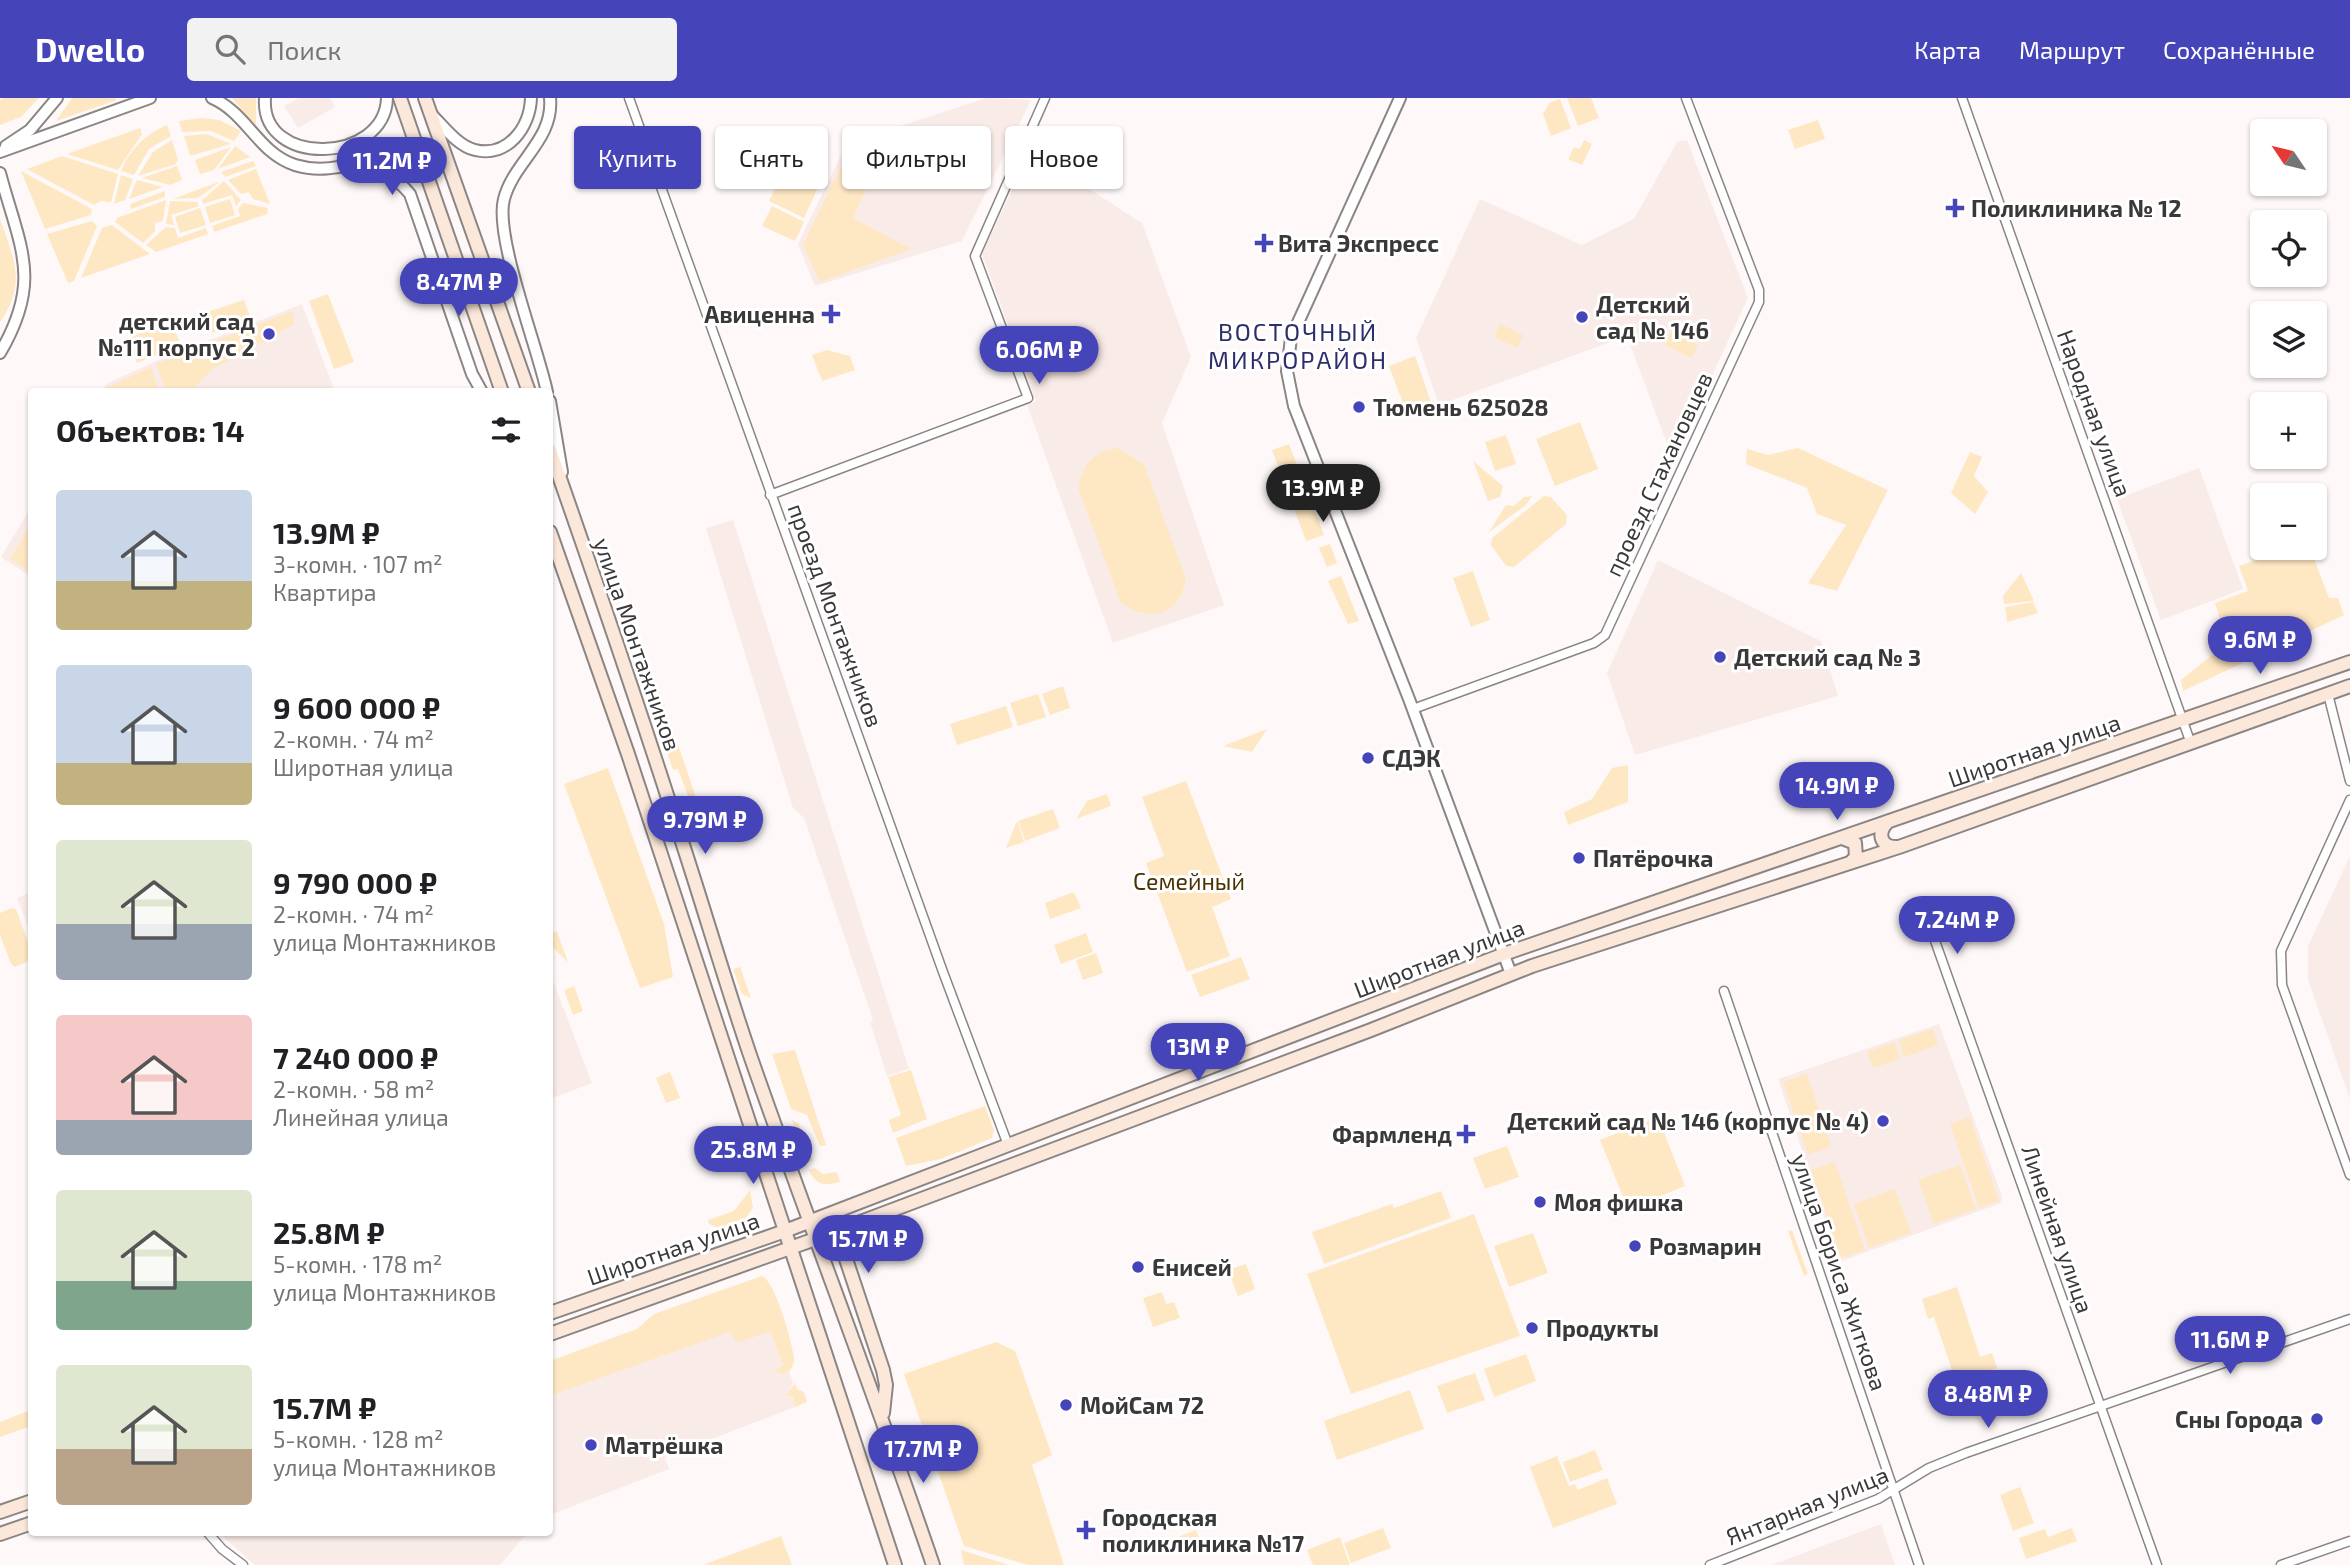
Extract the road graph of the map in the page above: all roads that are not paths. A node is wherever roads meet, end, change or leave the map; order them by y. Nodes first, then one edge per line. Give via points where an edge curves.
1 (57, 98) edge
2 (161, 98) edge
3 (212, 98) edge
4 (265, 98) edge
5 (387, 98) edge
6 (400, 98) edge
7 (425, 98) edge
8 (531, 98) edge
9 (550, 98) edge
10 (629, 98) edge
11 (1045, 98) edge
12 (1400, 98) edge
13 (1686, 98) edge
14 (1962, 98) edge
15 (147, 99) edge
16 (431, 113) junction
17 (0, 151) edge
18 (0, 173) edge
19 (0, 353) edge
20 (480, 388) edge
21 (501, 388) edge
22 (528, 388) edge
23 (546, 388) edge
24 (553, 421) edge
25 (553, 459) edge
26 (564, 493) junction
27 (770, 495) junction
28 (553, 541) edge
29 (553, 544) edge
30 (559, 558) junction
31 (2350, 662) edge
32 (2350, 686) edge
33 (2328, 694) junction
34 (1413, 709) junction
35 (2181, 721) junction
36 (2190, 741) junction
37 (2350, 781) edge
38 (2350, 800) edge
39 (1889, 821) junction
40 (1842, 838) junction
41 (1899, 847) junction
42 (1851, 862) junction
43 (1923, 906) dead end
44 (1504, 954) junction
45 (1511, 974) junction
46 (1724, 991) dead end
47 (1219, 1064) junction
48 (1172, 1082) junction
49 (1227, 1084) junction
50 (1179, 1102) junction
51 (1008, 1145) junction
52 (2350, 1175) edge
53 (810, 1221) junction
54 (855, 1224) junction
55 (785, 1231) junction
56 (818, 1238) junction
57 (791, 1248) junction
58 (553, 1312) edge
59 (2350, 1319) edge
60 (553, 1333) edge
61 (2100, 1404) junction
62 (883, 1416) junction
63 (1894, 1492) junction
64 (28, 1502) edge
65 (0, 1512) edge
66 (28, 1524) edge
67 (0, 1534) edge
68 (211, 1536) edge
69 (2350, 1541) edge
70 (243, 1565) edge
71 (895, 1565) edge
72 (933, 1565) edge
73 (1710, 1565) edge
74 (1919, 1565) edge
75 (2157, 1565) edge
76 (2281, 1565) edge

1 - 17 street via 30,130
2 - 15 street
3 - 20 street via 230,106 277,159 299,166 358,163 398,180 410,194
4 - 5 street via 267,116 276,131 289,143 316,150 358,142 372,134
6 - 21 main road
7 - 16 main road
8 - 16 street via 525,126 512,142 493,151 473,150
9 - 23 street via 546,128 509,184 501,218
10 - 27 street, проезд Монтажников
11 - 27 street via 975,256 1028,398
12 - 34 street via 1306,299 1291,338 1287,371 1303,430
13 - 34 street, проезд Стахановцев via 1759,290 1759,302 1605,635 1594,643
14 - 35 street, Народная улица
15 - 17 street
16 - 22 main road
18 - 19 street via 26,283 22,308
24 - 26 street
25 - 26 main road, улица Монтажников
26 - 53 main road, улица Монтажников via 750,1055
27 - 51 street, проезд Монтажников
28 - 30 main road, улица Монтажников
29 - 30 street
30 - 55 main road, улица Монтажников
31 - 35 main road, Широтная улица
32 - 33 main road, Широтная улица
33 - 36 main road, Широтная улица
33 - 37 street
34 - 44 street
35 - 36 street, Народная улица
35 - 39 main road, Широтная улица
36 - 41 main road, Широтная улица
38 - 52 street via 2281,951 2282,985
39 - 40 main road, Широтная улица
39 - 41 main road via 1880,834 1883,842
40 - 42 main road via 1855,843 1858,850
40 - 44 main road, Широтная улица
41 - 42 main road, Широтная улица
42 - 45 main road, Широтная улица
43 - 61 street, Линейная улица
44 - 45 street
44 - 47 main road, Широтная улица
45 - 49 main road, Широтная улица
46 - 63 street, улица Бориса Житкова
47 - 48 main road, Широтная улица
47 - 49 main road via 1214,1077
48 - 50 main road via 1185,1089
48 - 51 main road, Широтная улица
49 - 50 main road, Широтная улица
50 - 54 main road, Широтная улица
51 - 53 main road, Широтная улица
53 - 55 main road, Широтная улица
53 - 56 main road, улица Монтажников
54 - 56 main road, Широтная улица
54 - 62 main road via 848,1233 845,1256 883,1370
55 - 57 main road, улица Монтажников
55 - 58 main road, Широтная улица
56 - 57 main road, Широтная улица
56 - 62 main road, улица Монтажников via 860,1364
57 - 60 main road, Широтная улица
57 - 71 main road, улица Монтажников
59 - 61 street, Янтарная улица
61 - 63 street, Янтарная улица via 1929,1468
61 - 75 street, Линейная улица
62 - 72 main road, улица Монтажников
63 - 73 street, Янтарная улица
63 - 74 street, улица Бориса Житкова
64 - 65 main road
66 - 67 main road
68 - 70 street
69 - 76 street

